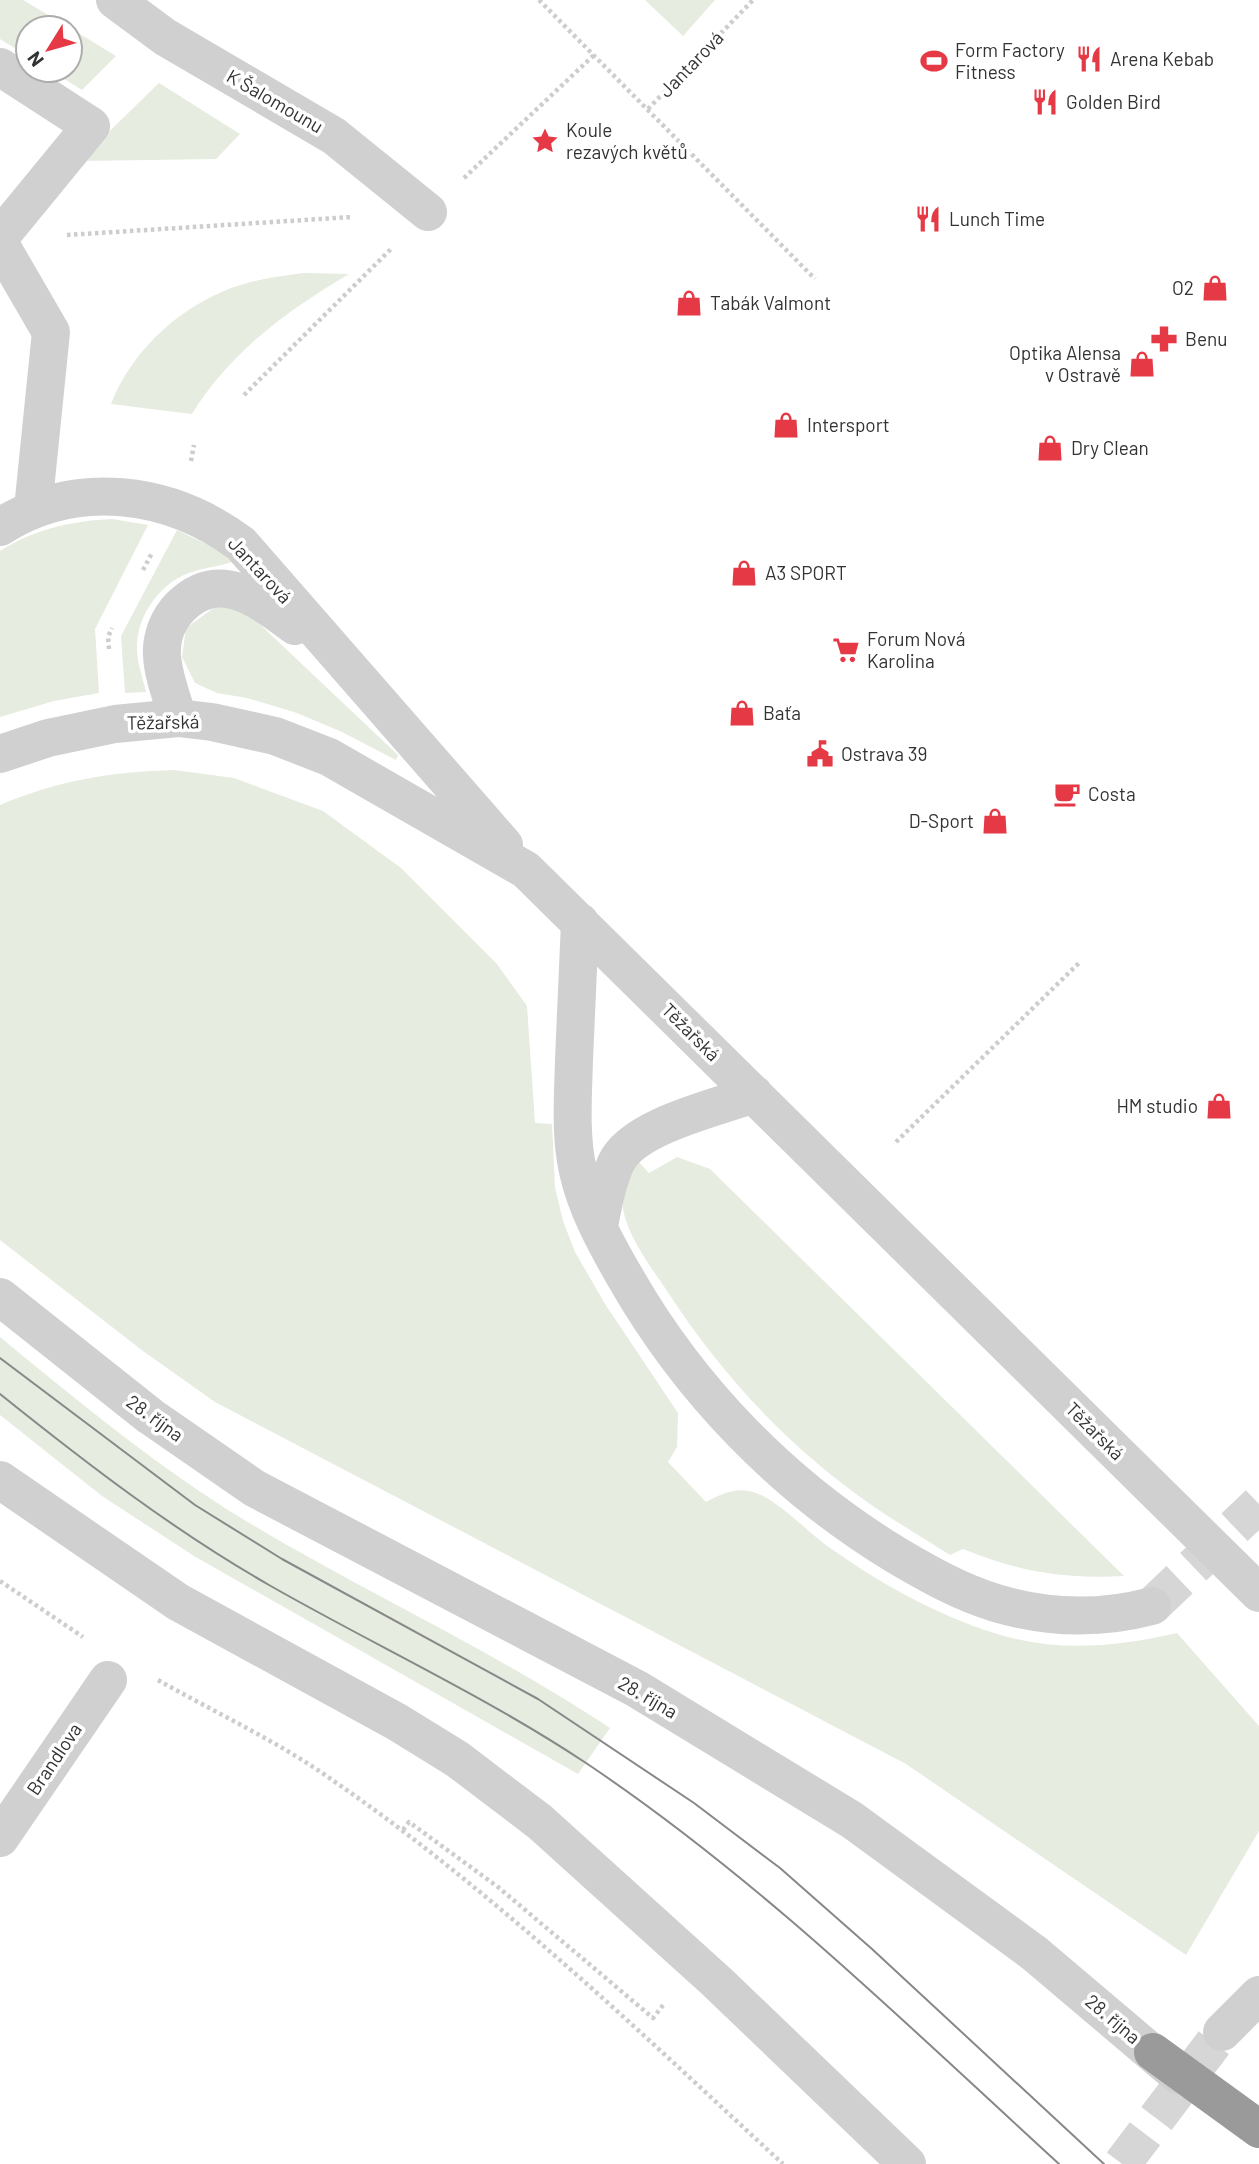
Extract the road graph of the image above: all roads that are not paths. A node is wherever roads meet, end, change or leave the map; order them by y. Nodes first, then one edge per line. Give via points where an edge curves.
1 (115, 0) edge
2 (0, 67) edge
3 (428, 212) road end
4 (0, 237) edge
5 (0, 244) edge
6 (33, 509) junction
7 (0, 527) edge
8 (341, 661) junction
9 (178, 718) junction
10 (0, 754) edge
11 (526, 870) junction
12 (580, 922) junction
13 (754, 1094) junction
14 (599, 1226) junction
15 (2, 1300) edge
16 (0, 1480) edge
17 (1259, 1593) edge
18 (1152, 1606) tunnel mouth
19 (108, 1680) dead end
20 (0, 1838) edge
21 (1259, 1995) edge
22 (1222, 2032) tunnel mouth
23 (1153, 2052) junction
24 (1259, 2129) edge
25 (1259, 2150) edge
26 (907, 2164) edge

1 - 3 street, K Šalomounu via 164,37 334,136
2 - 4 street via 91,126
5 - 6 street via 51,332
6 - 7 street, Jantarová
6 - 8 street, Jantarová via 80,498 116,496 155,501 202,520 241,544
8 - 9 street, Jantarová via 261,601 231,587 201,591 171,617 163,642 166,676
8 - 11 street, Jantarová
9 - 10 street, Těžařská via 84,729
9 - 11 street, Těžařská via 212,722 303,746
11 - 12 street, Těžařská
12 - 13 street, Těžařská
12 - 14 street via 574,1151 584,1193
13 - 14 street via 645,1134 628,1146 616,1163
13 - 17 street, Těžařská
14 - 18 street via 639,1302 712,1399 766,1458 853,1528 951,1586 996,1604 1077,1617
15 - 23 street, 28. října, bridge via 150,1416 254,1488 637,1689 852,1819 1034,1954
16 - 26 street via 178,1602 457,1759 540,1822 717,1982
19 - 20 street, Brandlova
21 - 22 street
23 - 24 highway, bridge
23 - 25 street, 28. října, bridge

